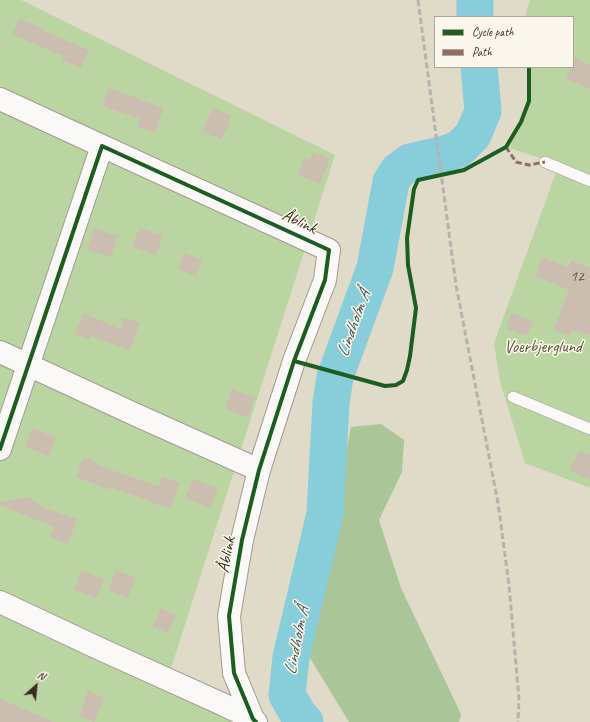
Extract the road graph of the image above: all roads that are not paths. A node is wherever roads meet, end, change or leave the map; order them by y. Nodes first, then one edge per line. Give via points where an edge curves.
1 (0, 99) edge
2 (102, 146) junction
3 (545, 162) dead end
4 (590, 181) edge
5 (0, 352) edge
6 (28, 364) junction
7 (513, 398) dead end
8 (590, 429) edge
9 (0, 449) edge
10 (259, 470) junction
11 (0, 602) edge
12 (254, 720) edge

1 - 2 street, Åblink
2 - 6 street
2 - 10 street, Åblink via 329,250 325,280 294,361
3 - 4 lane
5 - 6 street
6 - 9 street
6 - 10 street
7 - 8 lane
10 - 12 street, Åblink via 242,540 229,616 234,673
11 - 12 street, Åblink

